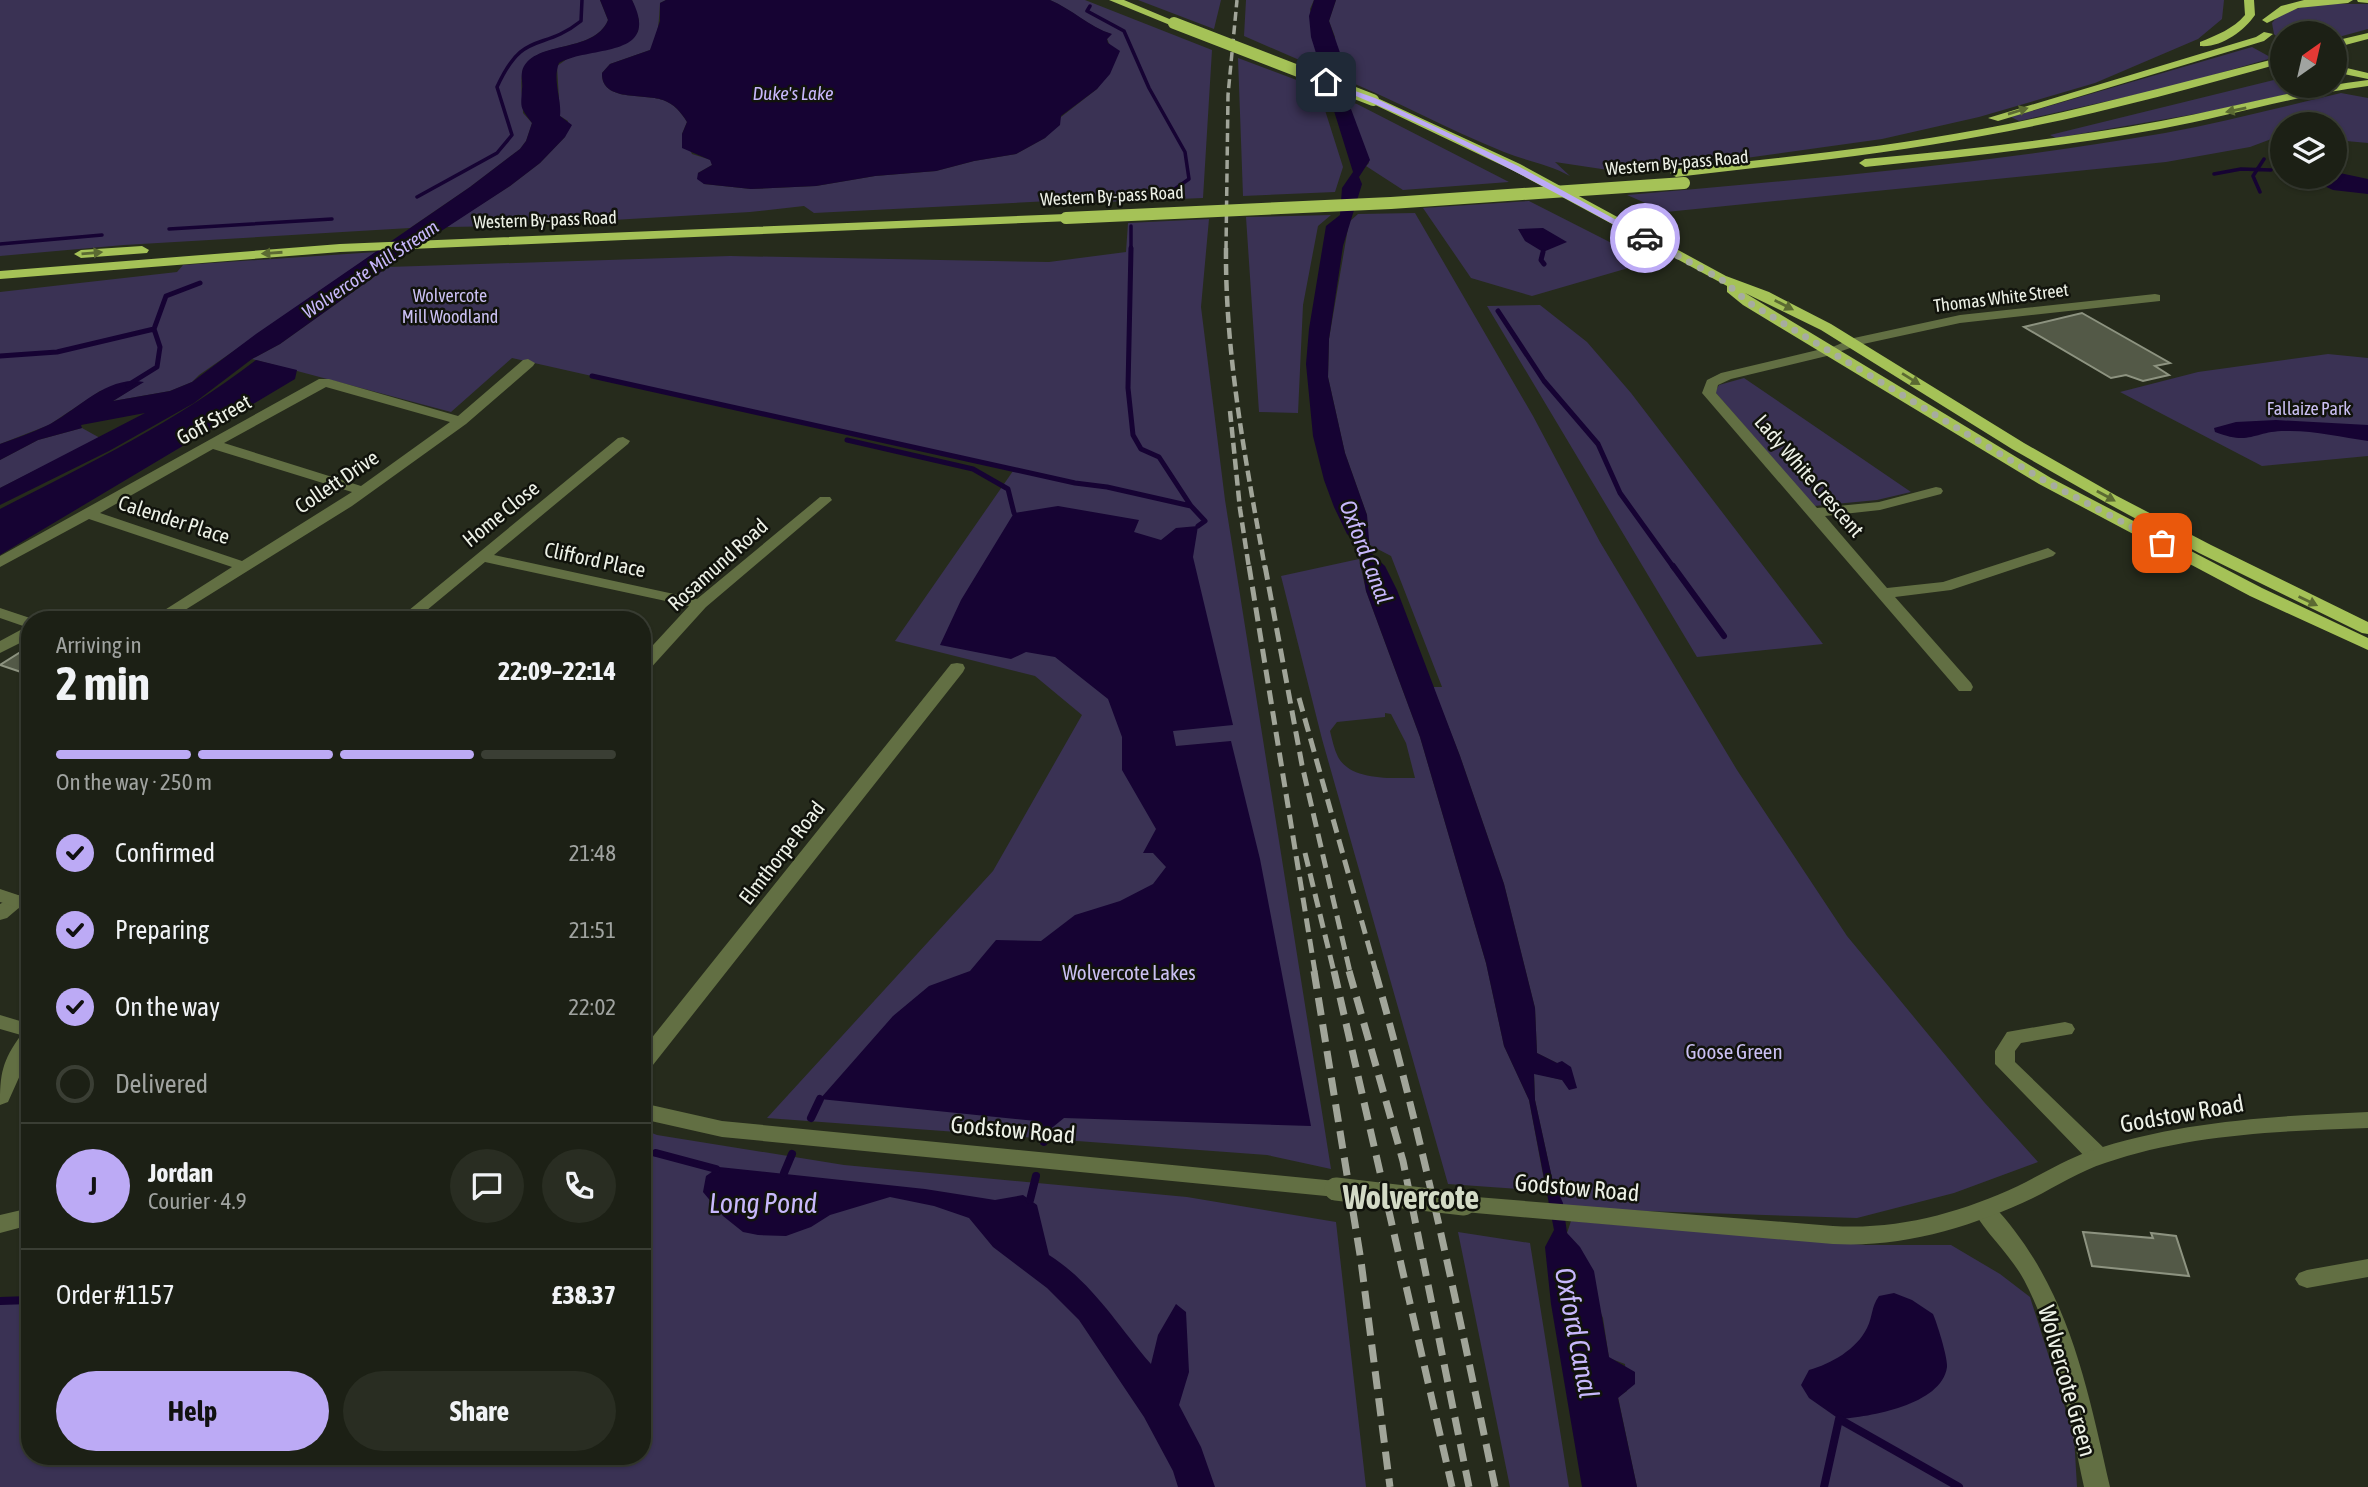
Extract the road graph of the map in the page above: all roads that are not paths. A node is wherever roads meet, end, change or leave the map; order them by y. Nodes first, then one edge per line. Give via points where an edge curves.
1 (1114, 0) edge
2 (2249, 0) edge
3 (2258, 0) edge
4 (2348, 0) edge
5 (2362, 0) edge
6 (2368, 0) edge
7 (2267, 20) junction
8 (2268, 34) joint
9 (2368, 36) edge
10 (2347, 42) edge
11 (2368, 47) edge
12 (2347, 53) edge
13 (2270, 64) edge
14 (2347, 71) edge
15 (2270, 74) edge
16 (2368, 76) edge
17 (2116, 80) junction
18 (2368, 83) edge
19 (1833, 155) junction
20 (1843, 164) junction
21 (1680, 178) junction
22 (344, 242) junction
23 (0, 261) edge
24 (0, 275) edge
25 (1721, 279) junction
26 (2155, 298) dead end
27 (1854, 342) junction
28 (1830, 351) junction
29 (528, 363) dead end
30 (461, 421) junction
31 (623, 441) dead end
32 (214, 445) junction
33 (363, 491) junction
34 (1936, 491) dead end
35 (825, 500) dead end
36 (1813, 513) junction
37 (89, 514) junction
38 (2048, 553) dead end
39 (481, 557) junction
40 (0, 562) edge
41 (246, 567) junction
42 (1883, 593) junction
43 (701, 604) junction
44 (172, 611) edge
45 (416, 611) edge
46 (0, 613) edge
47 (21, 621) edge
48 (2368, 629) edge
49 (21, 636) edge
50 (2368, 645) edge
51 (0, 648) edge
52 (651, 657) edge
53 (957, 668) dead end
54 (1965, 687) dead end
55 (15, 901) edge
56 (0, 914) edge
57 (0, 1022) edge
58 (21, 1028) edge
59 (2065, 1029) dead end
60 (21, 1050) edge
61 (651, 1054) edge
62 (0, 1097) edge
63 (651, 1114) edge
64 (2368, 1121) edge
65 (2098, 1156) junction
66 (1984, 1210) junction
67 (21, 1218) edge
68 (0, 1224) edge
69 (2368, 1268) edge
70 (2307, 1279) dead end
71 (2096, 1487) edge

1 - 25 highway, bridge via 1373,100 1516,167
2 - 17 highway via 2250,15 2232,33
3 - 7 highway
4 - 7 highway via 2294,5
5 - 6 highway
7 - 8 highway
8 - 17 highway
9 - 10 highway
11 - 12 highway
13 - 19 highway, Western By-pass Road via 2041,121
14 - 16 highway
15 - 20 highway, Western By-pass Road via 2021,136
19 -> 17 highway via 2012,113
18 -> 20 highway via 2116,132
19 - 21 highway, Western By-pass Road
20 - 21 highway, Western By-pass Road
21 - 22 highway, Western By-pass Road, bridge via 1405,202
23 -> 22 highway, Western By-pass Road
22 -> 24 highway, Western By-pass Road
25 -> 27 highway via 1765,295
25 - 28 highway via 1748,302
26 - 27 street, Thomas White Street via 1959,319
27 - 28 street, Thomas White Street
27 -> 48 highway via 2111,499
28 - 36 street, Lady White Crescent via 1726,376 1712,383 1709,393
28 - 50 highway via 2045,481
29 - 30 street, Collett Drive
30 - 32 street, Goff Street via 324,382
30 - 33 street, Collett Drive
31 - 39 street, Home Close
32 - 33 street
32 - 37 street, Goff Street
33 - 41 street, Collett Drive
34 - 36 street via 1880,506
35 - 43 street, Rosamund Road
36 - 42 street, Lady White Crescent
37 - 40 street, Goff Street
37 - 41 street, Calender Place
38 - 42 street via 1945,587
39 - 43 street, Clifford Place
39 - 45 street, Home Close
41 - 44 street, Collett Drive
42 - 54 street, Lady White Crescent
43 - 52 street, Rosamund Road
46 - 47 street
49 - 51 street
53 - 61 street, Elmthorpe Road
55 - 56 street
57 - 58 street
59 - 65 street via 2014,1037 2005,1051 2005,1065
60 - 62 street
63 - 66 street, Godstow Road, bridge via 722,1129 1608,1218 1870,1236
64 - 65 street, Godstow Road via 2164,1138
65 - 66 street, Godstow Road
66 - 71 street, Wolvercote Green via 2023,1257 2051,1315
67 - 68 street
69 - 70 street

